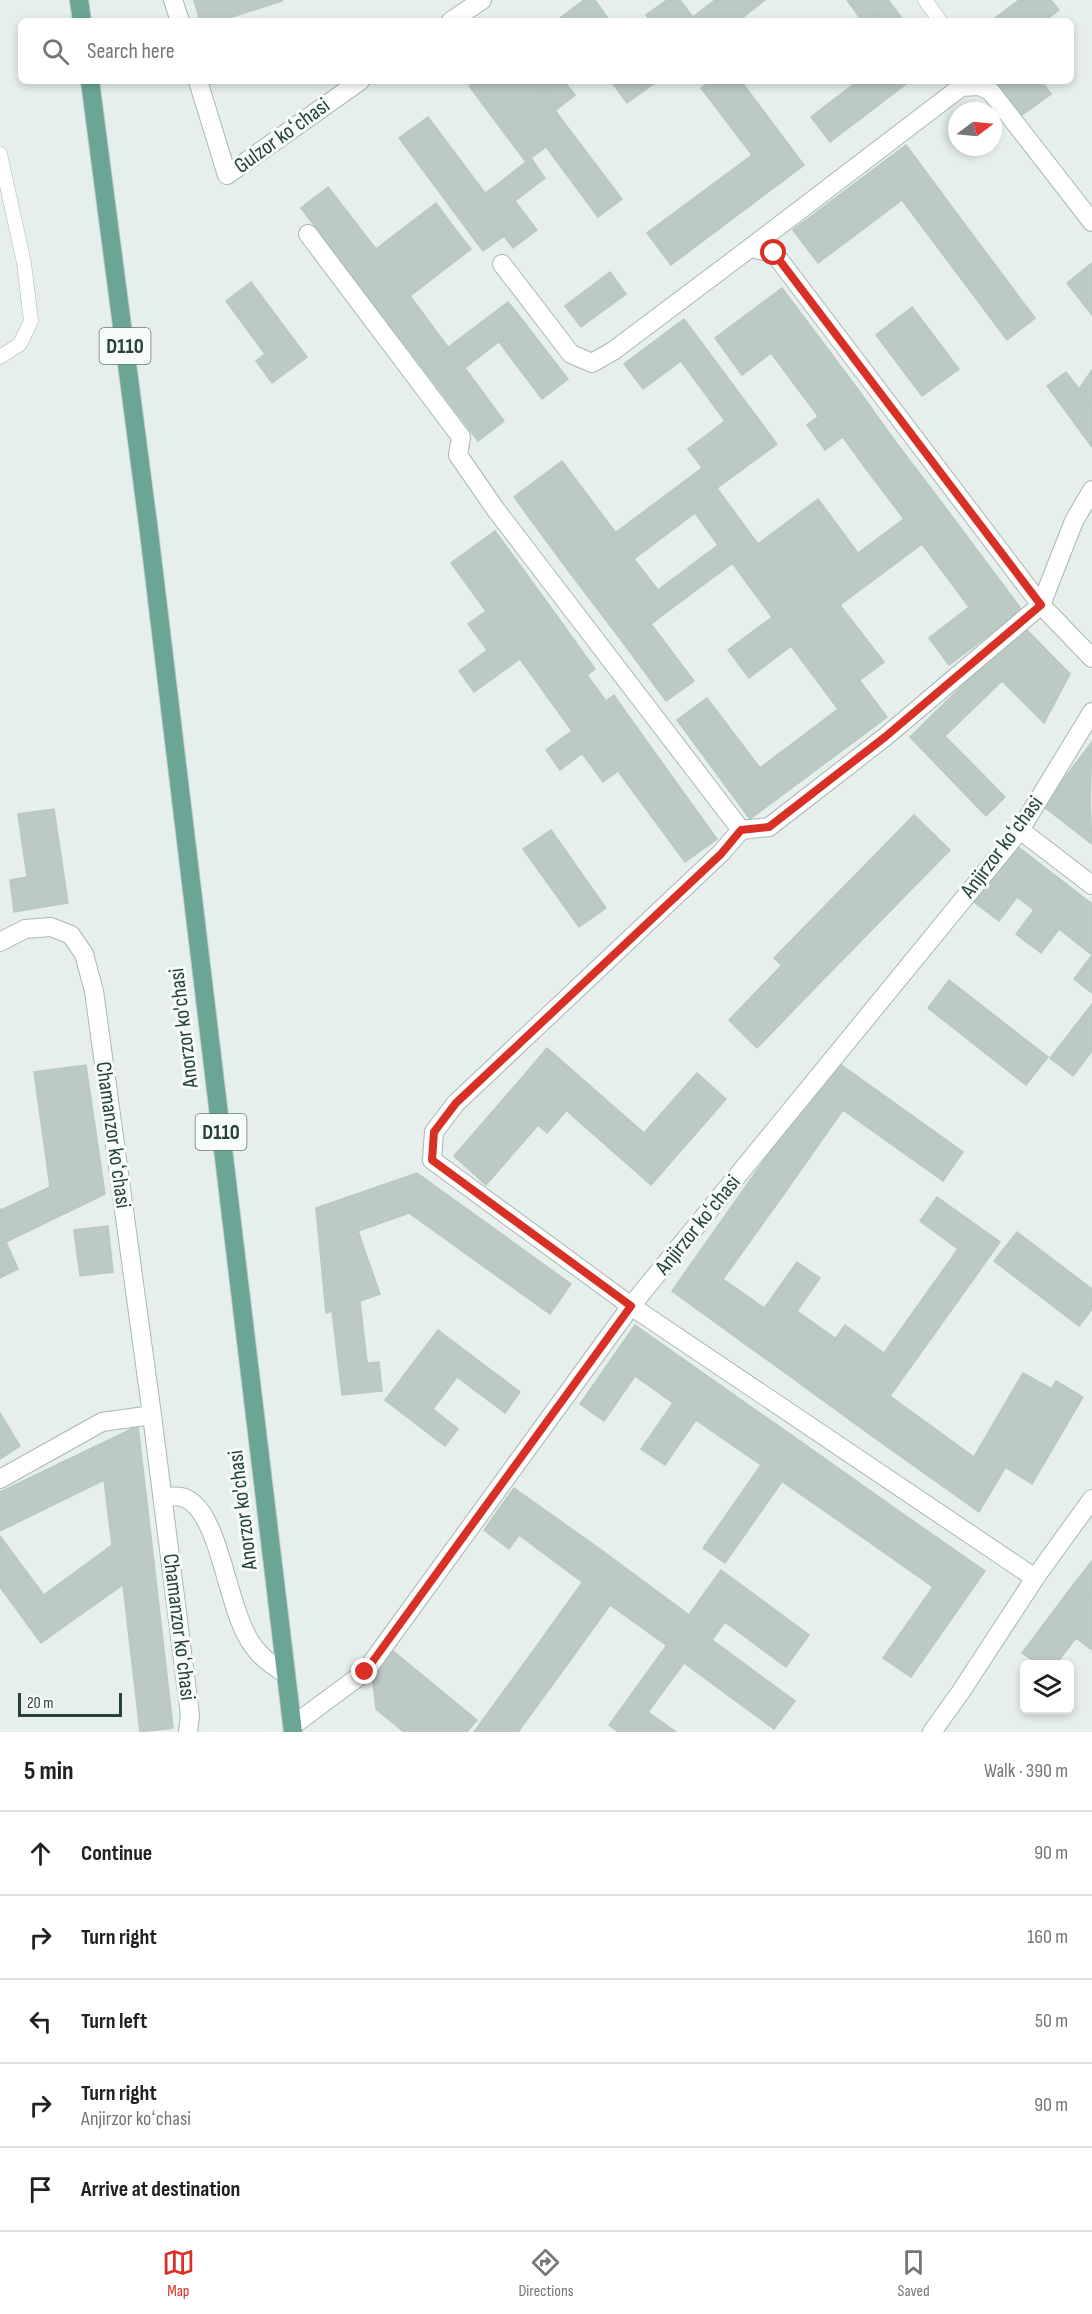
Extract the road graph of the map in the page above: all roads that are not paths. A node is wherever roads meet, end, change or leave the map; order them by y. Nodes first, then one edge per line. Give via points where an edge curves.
1 (79, 0) edge
2 (173, 0) edge
3 (482, 0) edge
4 (924, 0) edge
5 (82, 18) edge
6 (179, 18) edge
7 (455, 18) edge
8 (938, 18) edge
9 (90, 84) edge
10 (199, 84) edge
11 (356, 84) edge
12 (987, 87) edge
13 (0, 154) edge
14 (1092, 222) edge
15 (308, 234) dead end
16 (750, 248) junction
17 (502, 264) dead end
18 (0, 357) edge
19 (1092, 490) edge
20 (1041, 605) junction
21 (1092, 658) edge
22 (1092, 712) edge
23 (741, 830) junction
24 (1020, 830) junction
25 (1092, 885) edge
26 (0, 942) edge
27 (631, 1306) junction
28 (152, 1415) junction
29 (0, 1479) edge
30 (163, 1497) junction
31 (1092, 1498) edge
32 (1035, 1578) junction
33 (286, 1674) junction
34 (293, 1729) edge
35 (188, 1732) edge
36 (932, 1732) edge

1 - 5 main road
2 - 6 street
3 - 7 street
4 - 8 lane
9 - 33 main road, Anorzor ko'chasi / D110 via 149,532
10 - 11 street, Gulzor koʻchasi via 227,176
12 - 14 street
12 - 16 street via 961,87
13 - 18 lane via 24,263 31,321 20,344
15 - 23 street via 461,437 458,455 496,510
16 - 17 street via 592,363 571,354
16 - 20 street via 774,253
19 - 20 street via 1074,521
20 - 21 street
20 - 23 street via 885,737 769,827
22 - 24 street, Anjirzor koʻchasi
23 - 27 street via 721,854 456,1103 434,1132 432,1160
24 - 25 street
24 - 27 street, Anjirzor koʻchasi
26 - 28 street, Chamanzor koʻchasi via 25,928 51,927 71,935 84,954 94,991
27 - 32 street
27 - 34 street, Anjirzor koʻchasi via 365,1672
28 - 29 street via 102,1422
28 - 30 street, Chamanzor koʻchasi
30 - 33 street via 179,1496 194,1503 208,1524 246,1636 264,1660
30 - 35 street, Chamanzor koʻchasi via 190,1715
31 - 32 street
32 - 36 street
33 - 34 main road, Anorzor ko'chasi / D110

